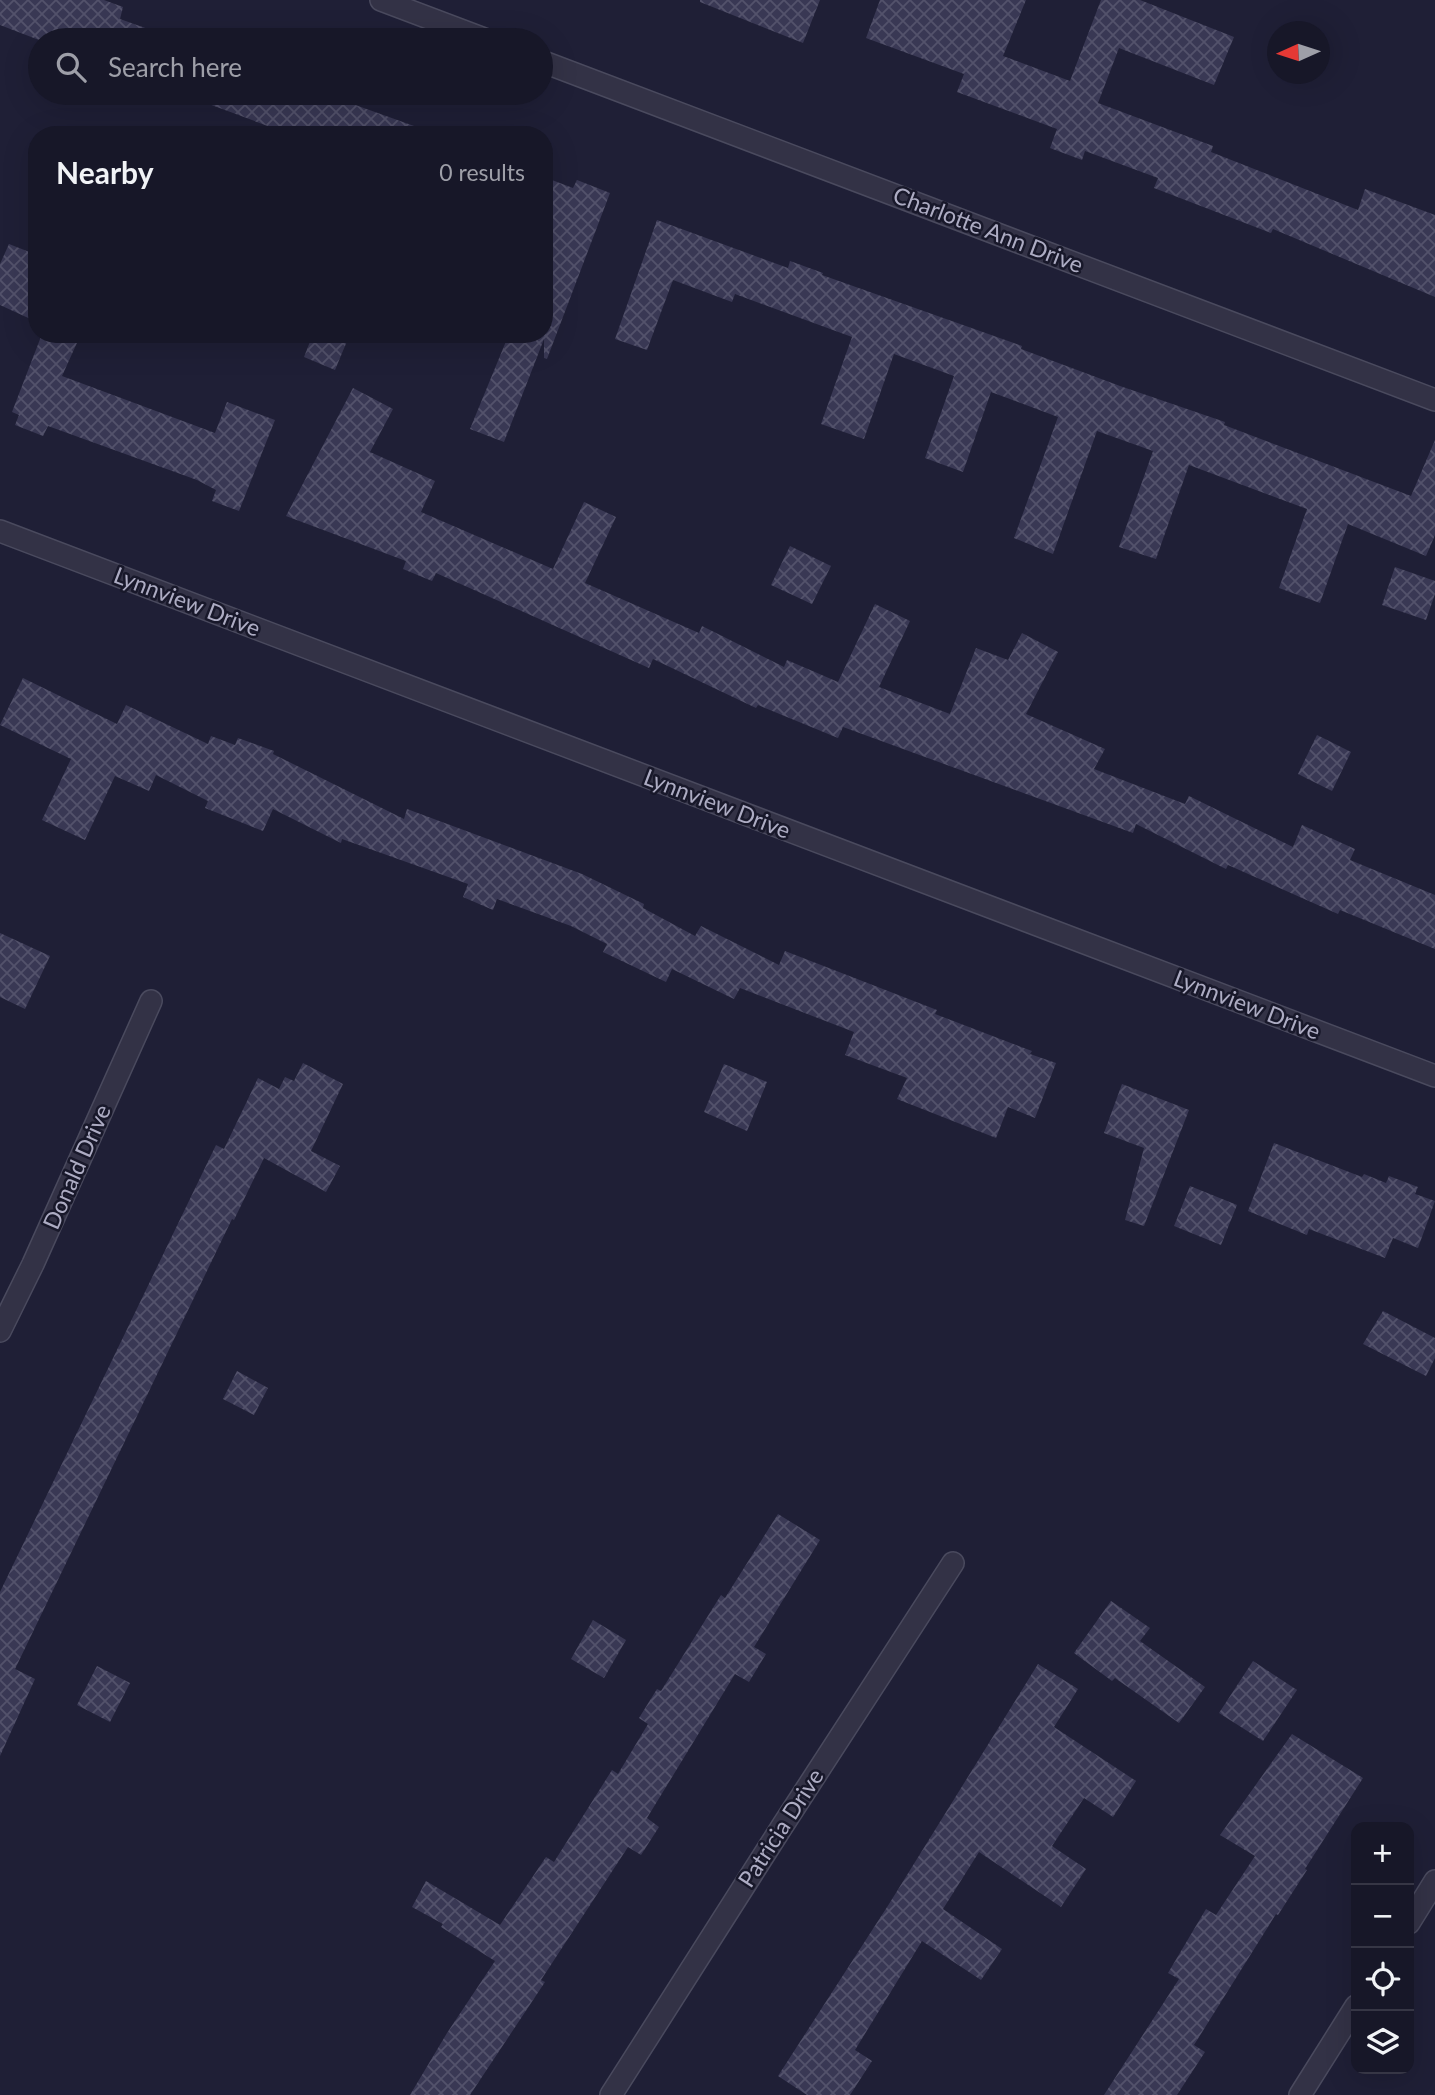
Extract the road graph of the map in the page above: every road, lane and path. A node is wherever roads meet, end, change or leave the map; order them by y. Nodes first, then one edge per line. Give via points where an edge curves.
1 (381, 0) edge
2 (455, 28) edge
3 (553, 66) edge
4 (1435, 400) edge
5 (0, 531) edge
6 (151, 1001) dead end
7 (1435, 1076) edge
8 (0, 1331) edge
9 (953, 1563) dead end
10 (1435, 1881) edge
11 (1414, 1915) edge
12 (1353, 2011) edge
13 (611, 2095) edge
14 (1300, 2095) edge

1 - 2 street
3 - 4 street, Charlotte Ann Drive
5 - 7 street, Lynnview Drive
6 - 8 street, Donald Drive
9 - 13 street, Patricia Drive
10 - 11 street
12 - 14 street

